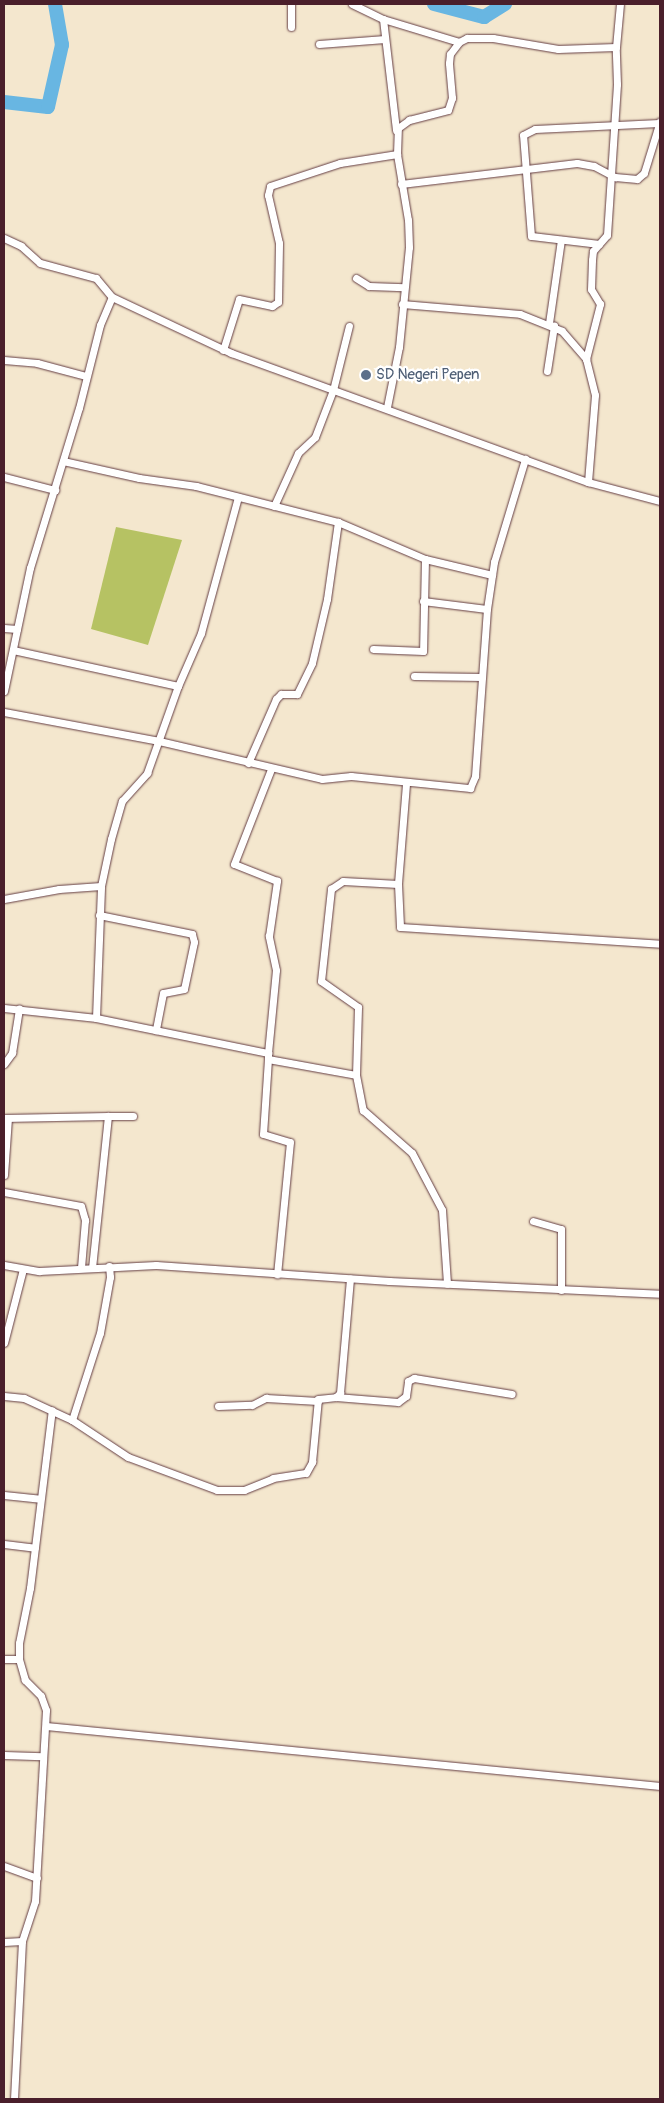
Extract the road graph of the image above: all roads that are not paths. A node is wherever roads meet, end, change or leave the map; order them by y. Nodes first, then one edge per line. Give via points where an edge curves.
1 (292, 4) edge
2 (352, 4) edge
3 (620, 4) edge
4 (383, 19) junction
5 (291, 27) dead end
6 (385, 39) junction
7 (458, 42) junction
8 (319, 44) dead end
9 (616, 47) junction
10 (660, 122) edge
11 (614, 124) junction
12 (396, 131) junction
13 (397, 154) junction
14 (525, 171) junction
15 (611, 175) junction
16 (401, 184) junction
17 (4, 238) edge
18 (561, 240) junction
19 (599, 244) junction
20 (356, 278) dead end
21 (404, 287) junction
22 (112, 297) junction
23 (402, 304) junction
24 (551, 325) junction
25 (349, 326) dead end
26 (223, 350) junction
27 (586, 358) junction
28 (4, 360) edge
29 (548, 371) dead end
30 (86, 376) junction
31 (333, 390) junction
32 (387, 407) junction
33 (524, 459) junction
34 (63, 461) junction
35 (4, 477) edge
36 (588, 482) junction
37 (55, 490) junction
38 (238, 497) junction
39 (660, 501) edge
40 (274, 506) junction
41 (338, 522) junction
42 (425, 559) junction
43 (492, 575) junction
44 (423, 601) junction
45 (487, 609) junction
46 (4, 628) edge
47 (17, 629) junction
48 (373, 649) dead end
49 (13, 650) junction
50 (414, 676) dead end
51 (482, 677) junction
52 (178, 686) junction
53 (4, 691) edge
54 (4, 712) edge
55 (159, 741) junction
56 (248, 763) junction
57 (271, 769) junction
58 (406, 784) junction
59 (398, 884) junction
60 (101, 886) junction
61 (4, 899) edge
62 (99, 915) junction
63 (660, 944) edge
64 (4, 1008) edge
65 (18, 1009) junction
66 (96, 1018) junction
67 (156, 1030) junction
68 (268, 1056) junction
69 (4, 1064) edge
70 (356, 1075) junction
71 (5, 1116) edge
72 (108, 1116) junction
73 (133, 1116) dead end
74 (4, 1175) edge
75 (4, 1192) edge
76 (533, 1221) dead end
77 (4, 1265) edge
78 (109, 1266) junction
79 (81, 1268) junction
80 (92, 1268) junction
81 (23, 1269) junction
82 (277, 1274) junction
83 (350, 1278) junction
84 (447, 1284) junction
85 (561, 1290) junction
86 (660, 1294) edge
87 (4, 1343) edge
88 (512, 1394) dead end
89 (4, 1396) edge
90 (336, 1397) junction
91 (318, 1401) junction
92 (218, 1406) dead end
93 (52, 1410) junction
94 (72, 1420) junction
95 (4, 1495) edge
96 (40, 1499) junction
97 (4, 1544) edge
98 (35, 1548) junction
99 (4, 1659) edge
100 (19, 1659) junction
101 (46, 1726) junction
102 (4, 1755) edge
103 (42, 1756) junction
104 (660, 1786) edge
105 (4, 1866) edge
106 (37, 1878) junction
107 (22, 1941) junction
108 (4, 1942) edge
109 (14, 2099) edge

1 - 5 street
2 - 4 street
3 - 9 street
4 - 6 street
4 - 7 street
6 - 8 street
6 - 12 street
7 - 9 street via 467,38 494,38 558,49
7 - 12 street via 450,54 452,98 448,110 404,123
9 - 11 street
10 - 11 street
10 - 15 street via 644,174 632,179
11 - 14 street via 527,130 522,141
11 - 15 street
12 - 13 street
13 - 16 street
13 - 26 street via 340,163 270,186 268,195 279,244 278,302 272,306 239,299
14 - 15 street via 581,163
14 - 16 street
14 - 18 street via 531,236
15 - 19 street via 607,236
16 - 21 street via 409,247
17 - 22 street via 20,246 40,263 96,278
18 - 19 street
18 - 24 street
19 - 27 street via 593,251 590,279 600,304
20 - 21 street via 369,286
21 - 23 street
22 - 26 street
22 - 30 street via 100,325
23 - 24 street via 520,314
23 - 32 street via 399,347
24 - 27 street via 577,345
24 - 29 street
25 - 31 street
26 - 31 street
27 - 36 street via 595,395
28 - 30 street via 37,363
30 - 34 street
31 - 32 street
31 - 40 street via 315,437 298,453
32 - 33 street
33 - 36 street
33 - 43 street via 498,542
34 - 37 street
34 - 38 street
35 - 37 street
36 - 39 street
37 - 47 street via 30,568
38 - 40 street
38 - 52 street via 206,618
40 - 41 street
41 - 42 street
41 - 56 street via 327,599 312,663 297,694 281,694 276,699
42 - 43 street
42 - 44 street
43 - 45 street
44 - 45 street
44 - 48 street via 423,652
45 - 51 street
46 - 47 street
47 - 49 street
49 - 52 street
49 - 53 street
50 - 51 street
51 - 58 street via 473,785 466,789
52 - 55 street
54 - 55 street
55 - 56 street
55 - 60 street via 144,780 119,806
56 - 57 street
57 - 58 street via 322,779 351,776
57 - 68 street via 234,864 277,881 269,936 276,970
58 - 59 street
59 - 63 street via 400,927
59 - 70 street via 343,881 331,889 321,981 358,1008
60 - 61 street via 59,889
60 - 62 street
62 - 66 street
62 - 67 street via 192,934 194,942 185,987 163,993
64 - 65 street
65 - 66 street
65 - 69 street via 12,1054
66 - 67 street
67 - 68 street
68 - 70 street via 309,1069
68 - 82 street via 263,1134 290,1142
70 - 84 street via 363,1110 412,1153 442,1210
71 - 72 street
71 - 74 street
72 - 73 street
72 - 80 street
75 - 79 street via 81,1206 85,1220
76 - 85 street via 561,1229
77 - 81 street
78 - 80 street
78 - 82 street via 149,1265
78 - 94 street via 108,1293 100,1333
79 - 80 street
79 - 81 street
81 - 87 street
82 - 83 street
83 - 84 street
83 - 90 street via 340,1393
84 - 85 street
85 - 86 street
88 - 90 street via 414,1378 408,1381 406,1396 398,1402
89 - 93 street via 24,1398
90 - 91 street via 320,1397
91 - 92 street via 266,1398 252,1405
91 - 94 street via 309,1471 235,1491 217,1490 145,1465
93 - 94 street
93 - 96 street
95 - 96 street
96 - 98 street
97 - 98 street
98 - 100 street
99 - 100 street
100 - 101 street via 27,1684 44,1703
101 - 103 street
101 - 104 street
102 - 103 street
103 - 106 street
105 - 106 street
106 - 107 street via 35,1901
107 - 108 street
107 - 109 street

